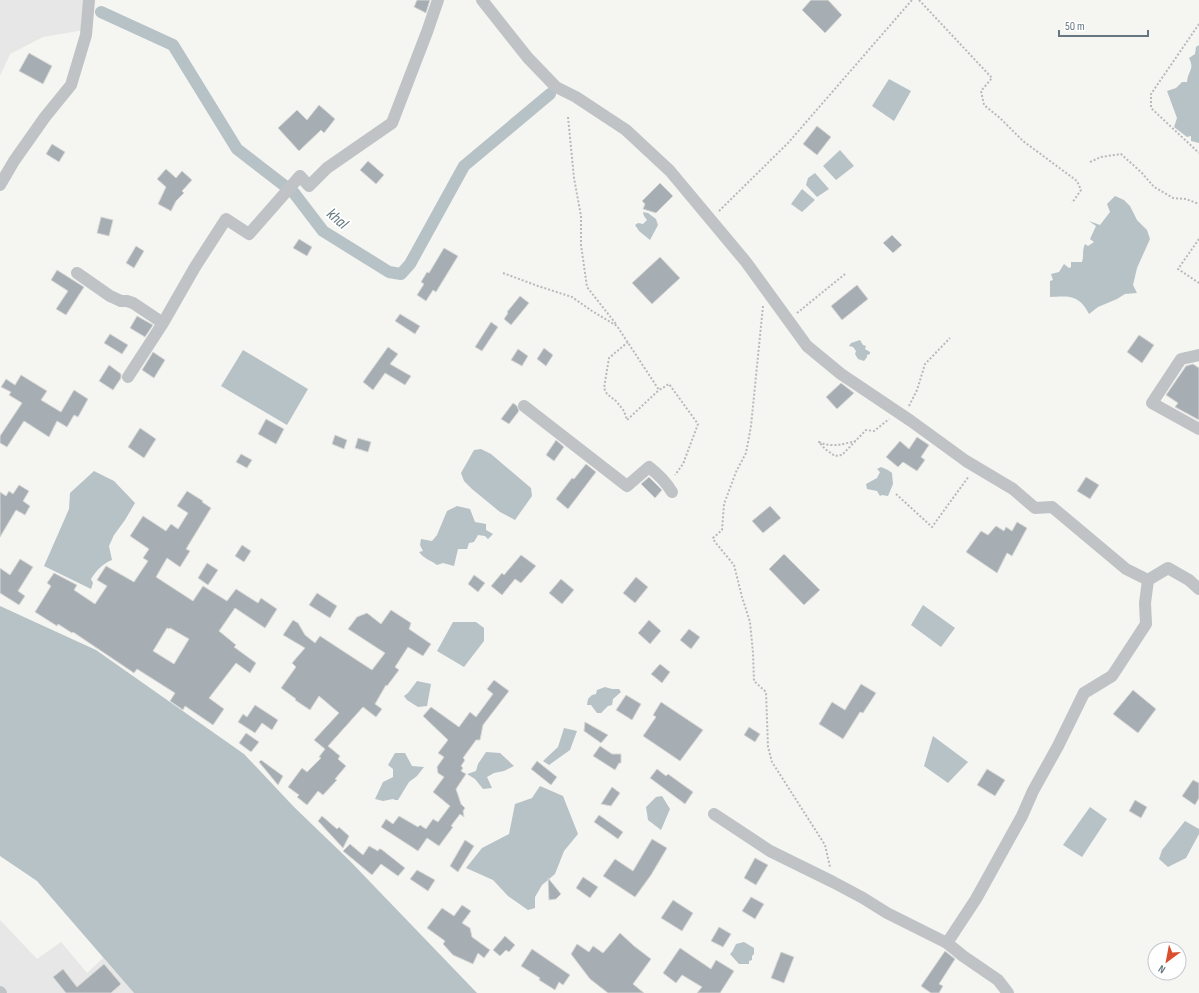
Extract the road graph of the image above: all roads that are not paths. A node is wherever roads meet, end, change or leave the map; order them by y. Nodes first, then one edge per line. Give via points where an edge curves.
1 (89, 0) edge
2 (438, 0) edge
3 (482, 0) edge
4 (0, 185) edge
5 (77, 273) dead end
6 (163, 323) junction
7 (1199, 354) edge
8 (128, 377) dead end
9 (524, 406) dead end
10 (1199, 429) edge
11 (669, 488) road end
12 (1148, 580) junction
13 (1199, 589) edge
14 (714, 814) dead end
15 (947, 943) junction
16 (1008, 993) edge

1 - 4 street via 86,35 70,85 14,161
2 - 6 street via 392,123 327,168 310,186 300,176 249,234 226,219
3 - 12 street via 528,58 556,87 626,130 670,171 746,262 807,346 842,374 976,467 1013,489 1035,508 1052,507 1126,569
5 - 6 street via 110,296 121,302 133,303
6 - 8 street
7 - 10 street via 1181,359 1152,403
9 - 11 street via 627,486 649,467
12 - 13 street via 1168,568
12 - 15 street via 1146,624 1112,676 1084,693 1022,816 976,899
14 - 15 street via 770,851
15 - 16 street via 998,980

